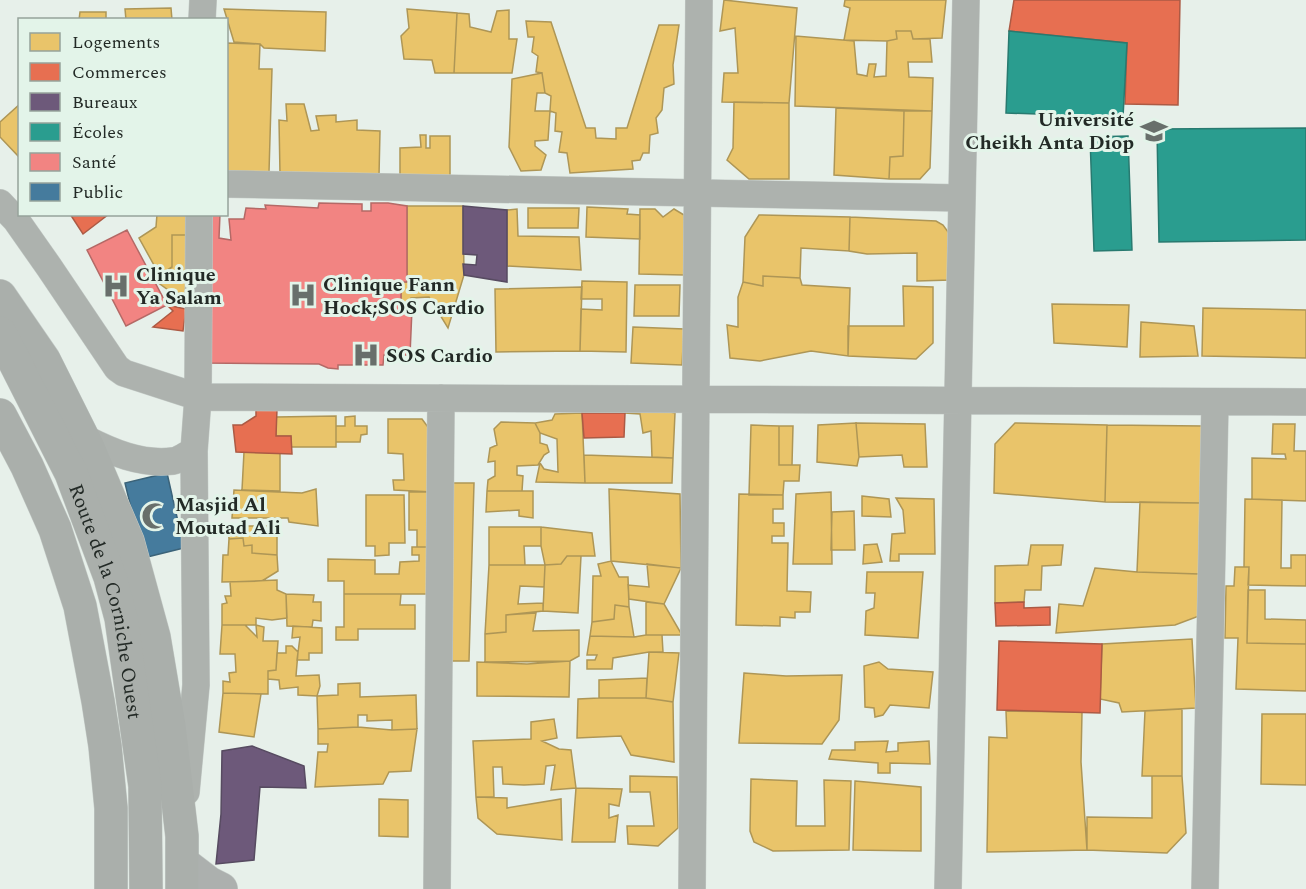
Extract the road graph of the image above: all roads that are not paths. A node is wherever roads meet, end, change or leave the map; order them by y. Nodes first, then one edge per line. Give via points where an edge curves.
1 (203, 0) edge
2 (699, 0) edge
3 (966, 0) edge
4 (202, 18) edge
5 (228, 184) edge
6 (698, 193) junction
7 (962, 198) junction
8 (0, 202) edge
9 (199, 216) edge
10 (0, 297) edge
11 (0, 333) edge
12 (198, 397) junction
13 (441, 398) junction
14 (695, 399) junction
15 (958, 401) junction
16 (1215, 402) junction
17 (1306, 402) edge
18 (0, 415) edge
19 (84, 438) junction
20 (194, 451) junction
21 (182, 863) edge
22 (111, 889) edge
23 (146, 889) edge
24 (221, 889) edge
25 (437, 889) edge
26 (692, 889) edge
27 (948, 889) edge
28 (1205, 889) edge

1 - 4 street
2 - 6 street
3 - 7 street
5 - 6 street
6 - 7 street
6 - 14 street
7 - 15 street
8 - 12 street via 43,257 117,368
9 - 12 street
10 - 19 highway via 44,360
11 - 23 highway, Route de la Corniche Ouest via 71,473 110,577 120,618 145,786
12 - 13 street
12 - 20 street
13 - 14 street
13 - 25 street
14 - 15 street
14 - 26 street
15 - 16 street
15 - 27 street
16 - 17 street
16 - 28 street
18 - 22 highway, Route de la Corniche Ouest via 55,529 80,606 105,746 111,808
19 - 20 street via 108,451 153,461 175,460
19 - 21 highway via 128,542 154,637 169,726
20 - 21 street via 196,686
21 - 24 main road

